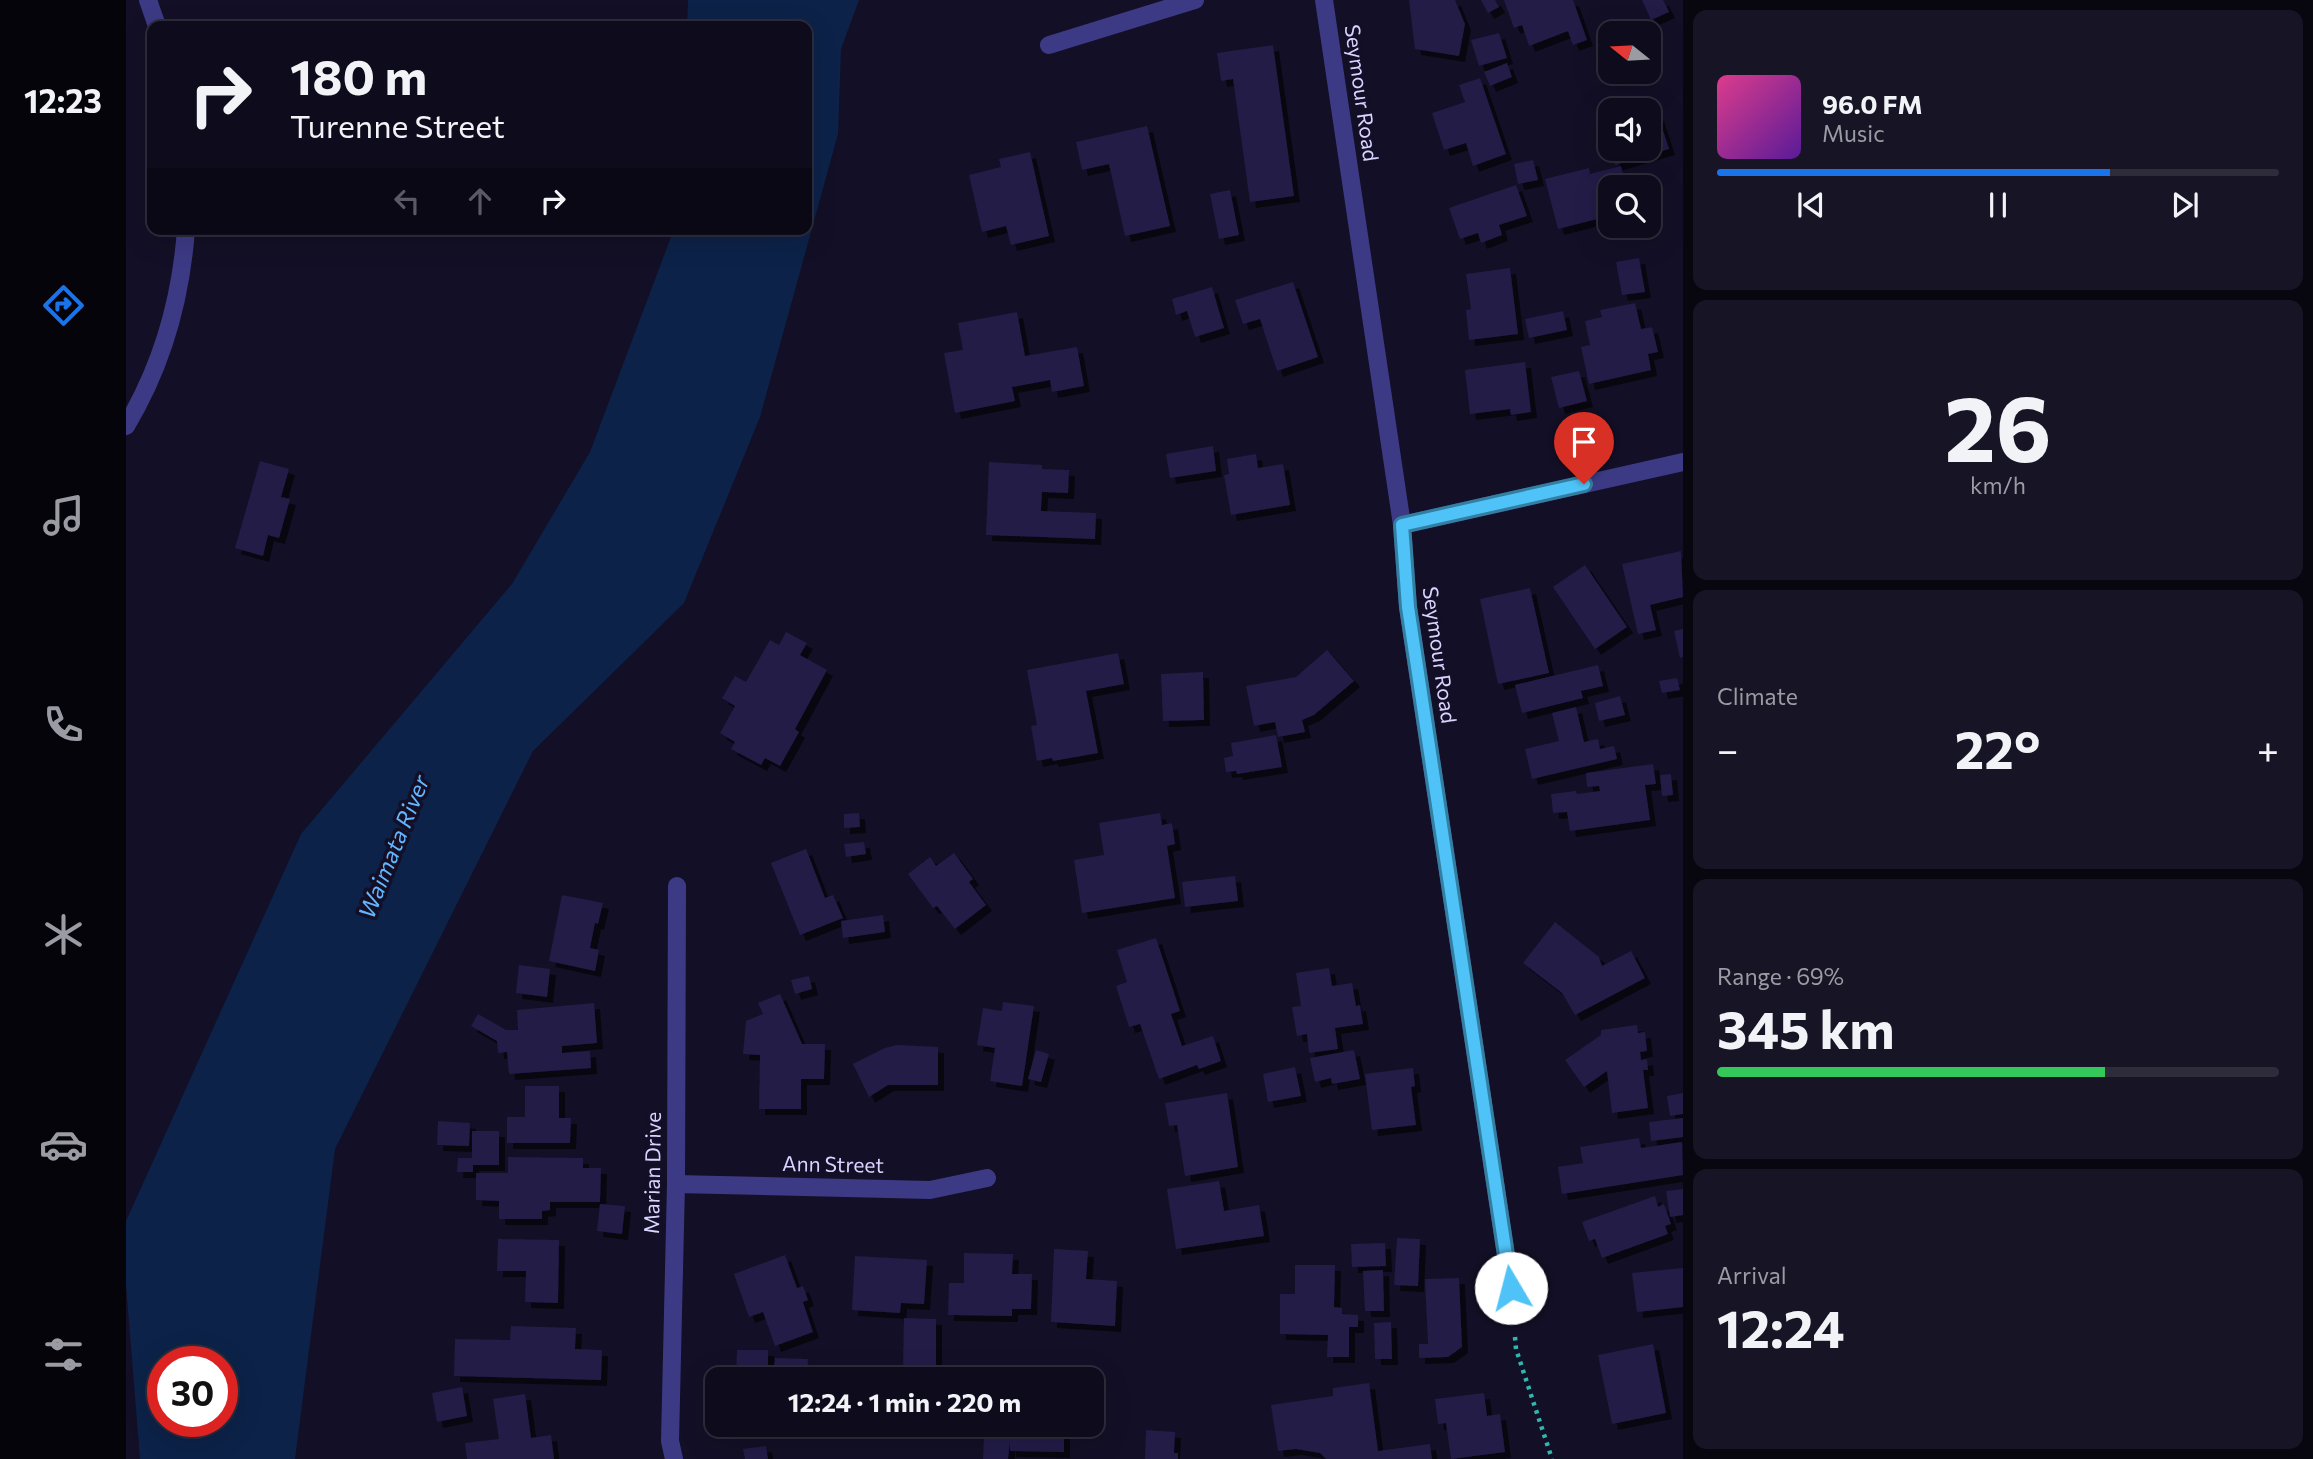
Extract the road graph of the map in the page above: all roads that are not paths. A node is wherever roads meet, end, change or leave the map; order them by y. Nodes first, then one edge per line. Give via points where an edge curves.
1 (148, 0) edge
2 (1195, 0) edge
3 (1324, 0) edge
4 (155, 21) edge
5 (1049, 44) dead end
6 (185, 235) edge
7 (126, 426) edge
8 (1683, 461) edge
9 (1402, 525) junction
10 (677, 886) dead end
11 (987, 1178) dead end
12 (676, 1184) junction
13 (1515, 1315) road end
14 (674, 1459) edge

1 - 4 street
2 - 5 street
3 - 9 street, Seymour Road
6 - 7 street via 172,323
8 - 9 street
9 - 13 street, Seymour Road via 1408,607
10 - 12 street, Marian Drive
11 - 12 street, Ann Street via 930,1190
12 - 14 street, Marian Drive via 670,1441

